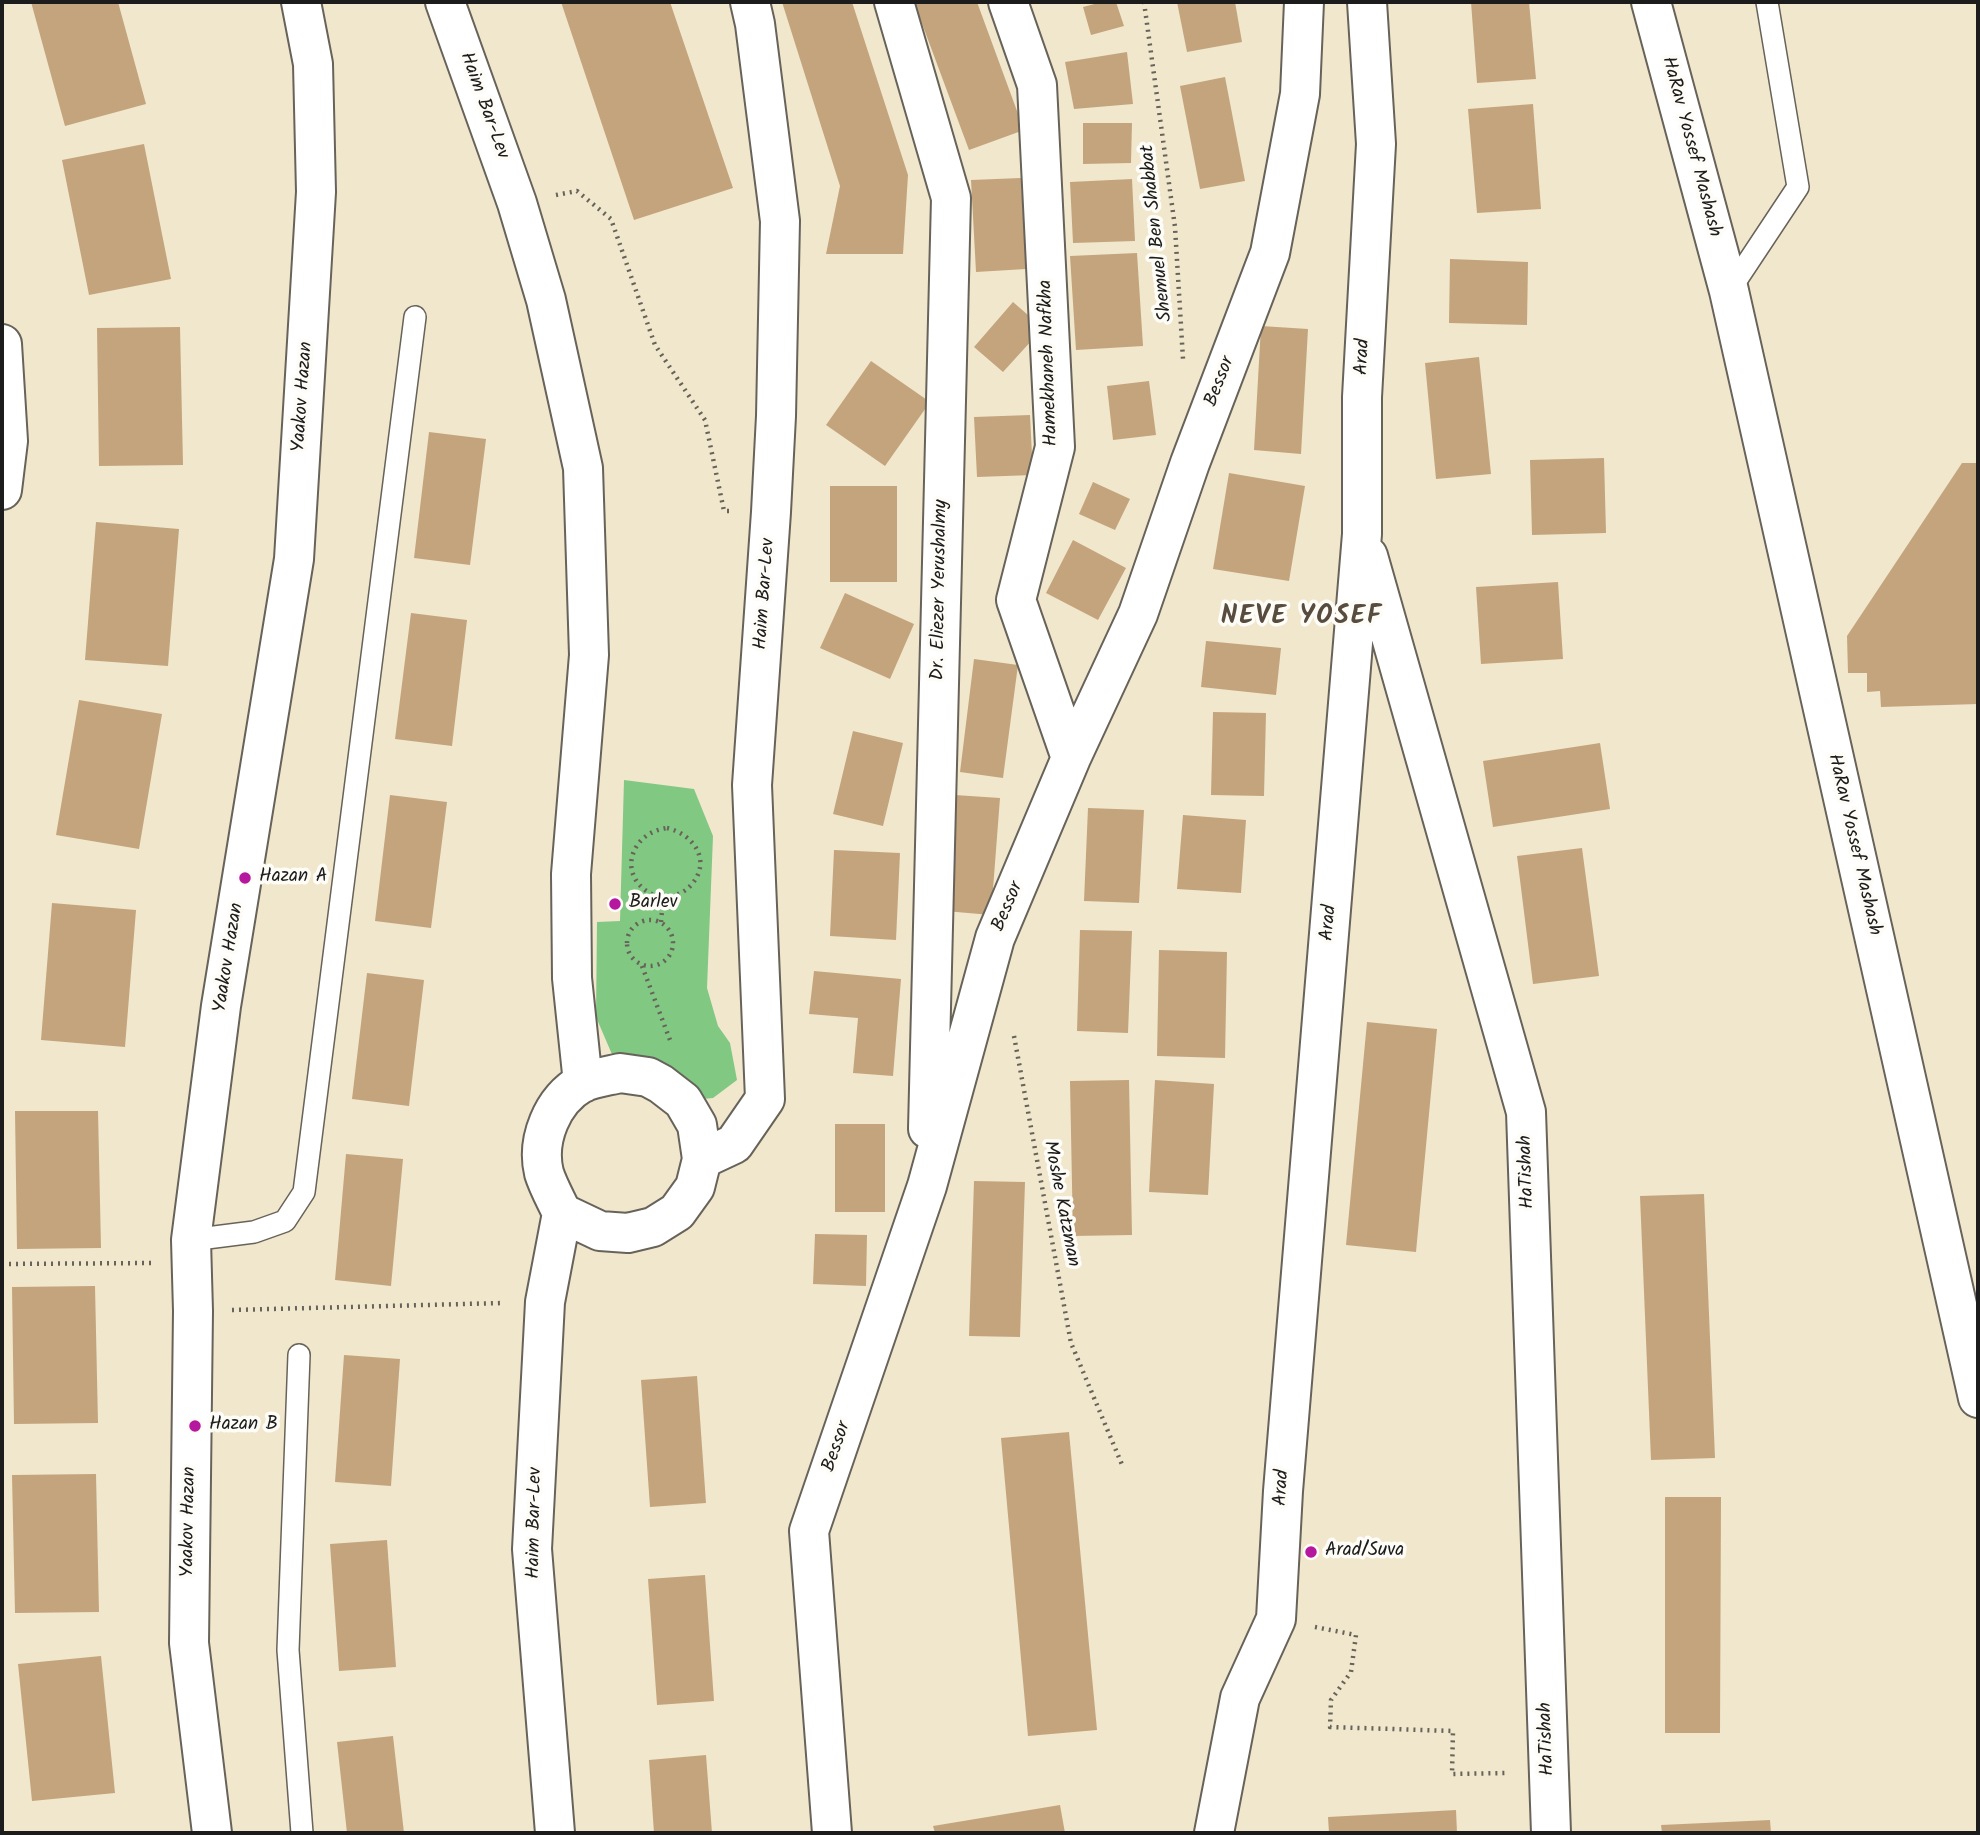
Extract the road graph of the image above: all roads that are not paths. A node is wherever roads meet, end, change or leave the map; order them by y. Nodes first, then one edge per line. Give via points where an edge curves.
1 (301, 2) edge
2 (445, 2) edge
3 (750, 2) edge
4 (894, 2) edge
5 (1008, 2) edge
6 (1304, 2) edge
7 (1367, 2) edge
8 (1651, 2) edge
9 (1768, 2) edge
10 (1729, 291) junction
11 (415, 317) dead end
12 (2, 344) edge
13 (2, 490) edge
14 (1362, 534) junction
15 (1071, 758) junction
16 (583, 1083) junction
17 (702, 1159) junction
18 (926, 1186) junction
19 (562, 1213) junction
20 (192, 1252) junction
21 (299, 1354) dead end
22 (1978, 1398) edge
23 (212, 1833) edge
24 (302, 1833) edge
25 (555, 1833) edge
26 (832, 1833) edge
27 (1214, 1833) edge
28 (1551, 1833) edge

1 - 20 street, Yaakov Hazan via 313,64 316,192 294,559 222,1006
2 - 16 street, Haim Bar-Lev via 546,300 583,468 589,655 571,874 572,978
3 - 17 street, Haim Bar-Lev via 780,221 773,485 752,785 765,1099 734,1144
4 - 18 street, Dr. Eliezer Yerushalmy via 951,198
5 - 15 street, Hamekhaneh Nafkha via 1037,85 1055,447 1016,600
6 - 15 street, Bessor via 1300,94 1270,253 1138,614
7 - 14 street, Arad via 1376,144 1362,397
8 - 10 street, HaRav Yossef Mashash
9 - 10 lane via 1798,187
10 - 22 street, HaRav Yossef Mashash
11 - 20 lane via 304,1192 285,1221
12 - 13 street via 8,441
14 - 27 street, Arad via 1276,1619 1240,1698
14 - 28 street, HaTishah via 1526,1112
15 - 18 street, Bessor via 995,938
16 - 17 street via 620,1073 661,1083 683,1101 696,1125
16 - 19 street via 561,1100 547,1124 542,1145 544,1173
17 - 19 street via 695,1186 677,1212 653,1227 628,1233 600,1231
18 - 26 street, Bessor via 809,1531
19 - 25 street, Haim Bar-Lev via 545,1302 532,1549
20 - 23 street, Yaakov Hazan via 189,1643
21 - 24 lane via 288,1650

